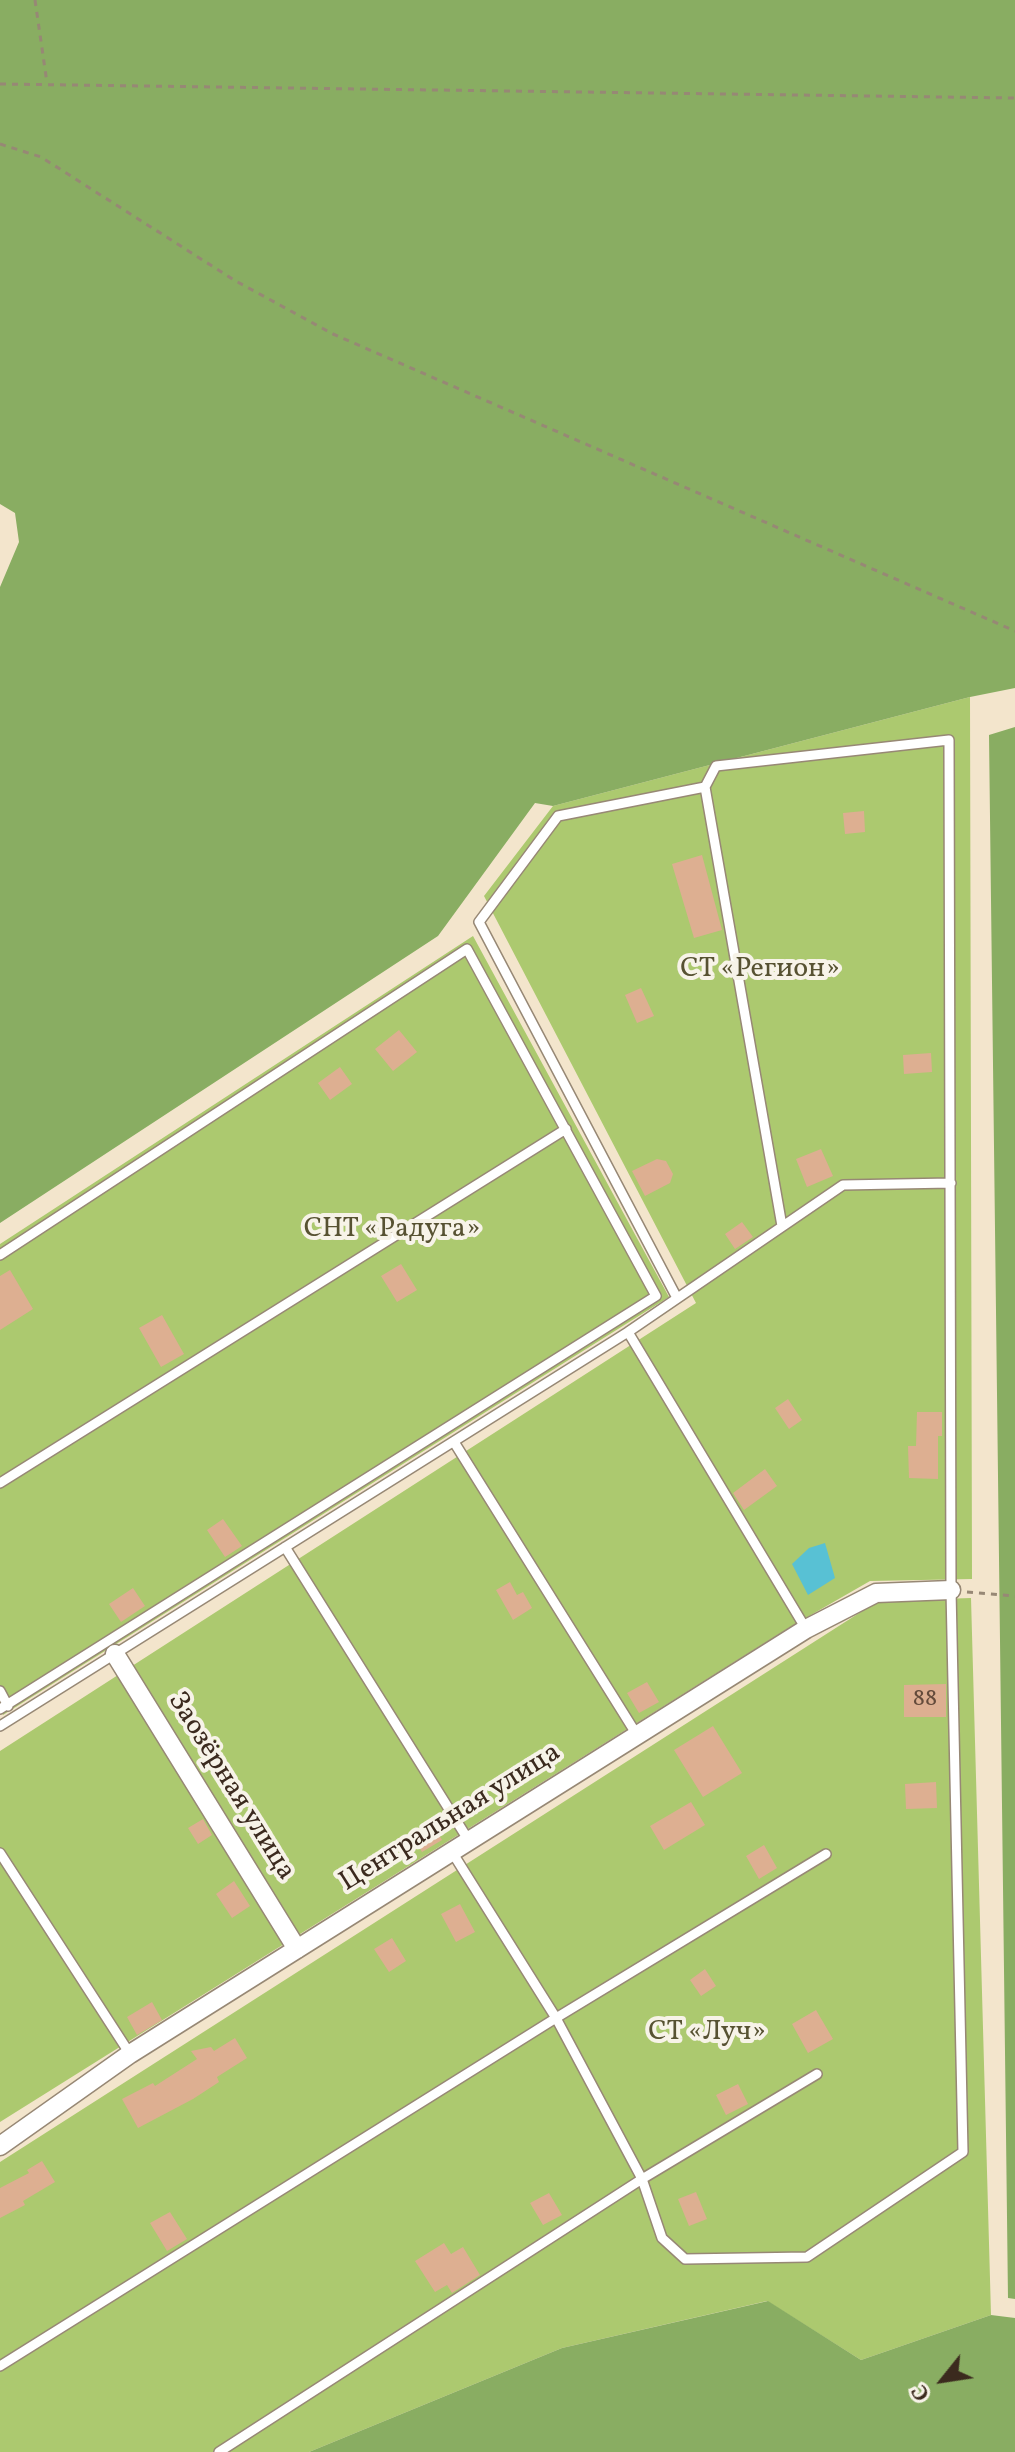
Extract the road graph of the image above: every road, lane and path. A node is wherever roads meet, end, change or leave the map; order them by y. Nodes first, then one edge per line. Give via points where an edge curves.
1 (35, 0) edge
2 (0, 84) edge
3 (47, 84) junction
4 (1015, 98) edge
5 (0, 144) edge
6 (1015, 631) edge
7 (705, 787) junction
8 (566, 1129) junction
9 (951, 1183) junction
10 (782, 1226) junction
11 (0, 1255) edge
12 (677, 1298) junction
13 (628, 1332) junction
14 (454, 1442) junction
15 (0, 1483) edge
16 (285, 1547) junction
17 (951, 1590) junction
18 (1015, 1596) edge
19 (806, 1629) junction
20 (115, 1654) junction
21 (0, 1691) edge
22 (4, 1708) edge
23 (0, 1726) edge
24 (637, 1735) junction
25 (469, 1841) junction
26 (452, 1852) junction
27 (0, 1853) edge
28 (826, 1854) dead end
29 (297, 1949) junction
30 (556, 2018) junction
31 (130, 2054) junction
32 (817, 2074) dead end
33 (0, 2146) edge
34 (642, 2179) junction
35 (0, 2366) edge
36 (219, 2452) edge

1 - 3 path
2 - 3 path
3 - 4 path
5 - 6 path via 41,157 234,280 333,334
7 - 9 lane via 716,766 949,740
7 - 10 lane
7 - 12 lane via 558,816 479,922
8 - 11 lane via 467,949
8 - 15 lane
8 - 22 lane via 656,1296
9 - 10 lane via 843,1185
9 - 17 lane
10 - 12 lane
12 - 13 lane
13 - 14 lane
13 - 19 lane
14 - 16 lane
14 - 24 lane
16 - 20 lane
16 - 25 lane
17 - 18 path
17 - 19 street, Центральная улица via 876,1593
17 - 34 lane via 963,2152 807,2257 685,2259 662,2238
19 - 24 street, Центральная улица
20 - 23 lane
20 - 29 street, Заозёрная улица
21 - 22 lane
24 - 25 street, Центральная улица
25 - 26 street, Центральная улица
26 - 29 street, Центральная улица
26 - 30 lane
27 - 31 lane
28 - 30 lane
29 - 31 street, Центральная улица
30 - 34 lane
30 - 35 lane
31 - 33 street, Центральная улица
32 - 34 lane
34 - 36 lane

